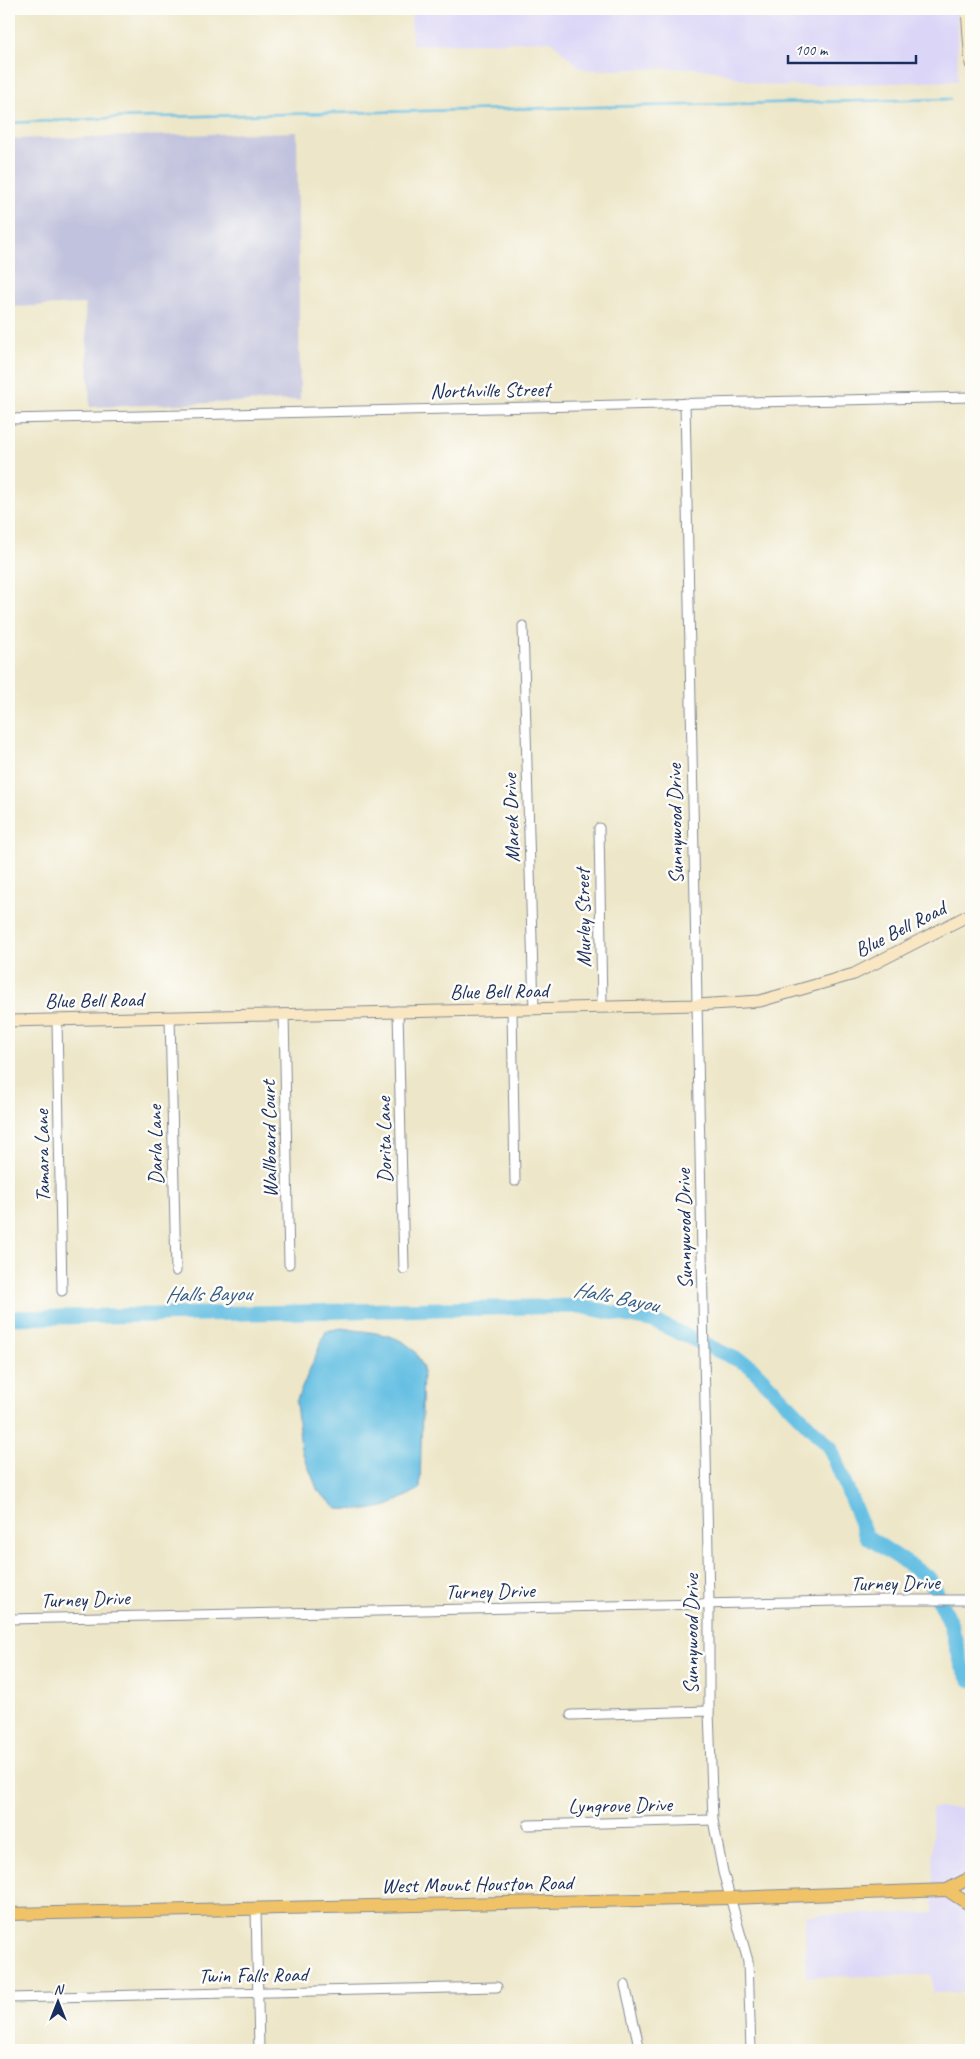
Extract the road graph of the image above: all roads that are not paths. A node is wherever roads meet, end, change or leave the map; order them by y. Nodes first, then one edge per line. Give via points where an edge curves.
1 (967, 9) edge
2 (971, 64) edge
3 (971, 397) edge
4 (685, 403) junction
5 (9, 419) edge
6 (523, 626) dead end
7 (599, 828) dead end
8 (971, 914) edge
9 (696, 1005) junction
10 (602, 1007) junction
11 (512, 1009) junction
12 (534, 1009) junction
13 (398, 1011) junction
14 (284, 1014) junction
15 (170, 1017) junction
16 (58, 1020) junction
17 (9, 1021) edge
18 (514, 1181) dead end
19 (289, 1264) dead end
20 (404, 1269) dead end
21 (176, 1271) dead end
22 (62, 1290) dead end
23 (970, 1599) edge
24 (709, 1604) junction
25 (9, 1619) edge
26 (709, 1711) junction
27 (571, 1715) dead end
28 (712, 1820) junction
29 (528, 1825) dead end
30 (971, 1880) edge
31 (947, 1890) junction
32 (731, 1898) junction
33 (971, 1903) edge
34 (256, 1908) junction
35 (9, 1914) edge
36 (625, 1985) dead end
37 (498, 1987) dead end
38 (258, 1993) junction
39 (9, 1998) edge
40 (259, 2050) edge
41 (640, 2050) edge
42 (751, 2050) edge

1 - 2 street
3 - 4 street, Northville Street
4 - 5 street, Northville Street
4 - 9 street, Sunnywood Drive
6 - 12 street, Marek Drive
7 - 10 street, Murley Street
8 - 9 street, Blue Bell Road via 854,974 760,1001
9 - 10 street, Blue Bell Road
9 - 24 street, Sunnywood Drive
10 - 12 street, Blue Bell Road
11 - 12 street, Blue Bell Road
11 - 13 street, Blue Bell Road
11 - 18 street
13 - 14 street, Blue Bell Road
13 - 20 street, Dorita Lane
14 - 15 street, Blue Bell Road
14 - 19 street, Wallboard Court
15 - 16 street, Blue Bell Road
15 - 21 street, Darla Lane
16 - 17 street, Blue Bell Road
16 - 22 street, Tamara Lane
23 - 24 street, Turney Drive
24 - 25 street, Turney Drive
24 - 26 street, Sunnywood Drive
26 - 27 street
26 - 28 street, Sunnywood Drive
28 - 29 street, Lyngrove Drive
28 - 32 street, Sunnywood Drive
30 - 31 main road, West Mount Houston Road
31 - 32 main road, West Mount Houston Road
31 - 33 main road
32 - 34 main road, West Mount Houston Road
32 - 42 street, Sunnywood Drive via 748,1961
34 - 35 main road, West Mount Houston Road
34 - 38 street
36 - 41 street
37 - 38 street, Twin Falls Road
38 - 39 street, Twin Falls Road
38 - 40 street

